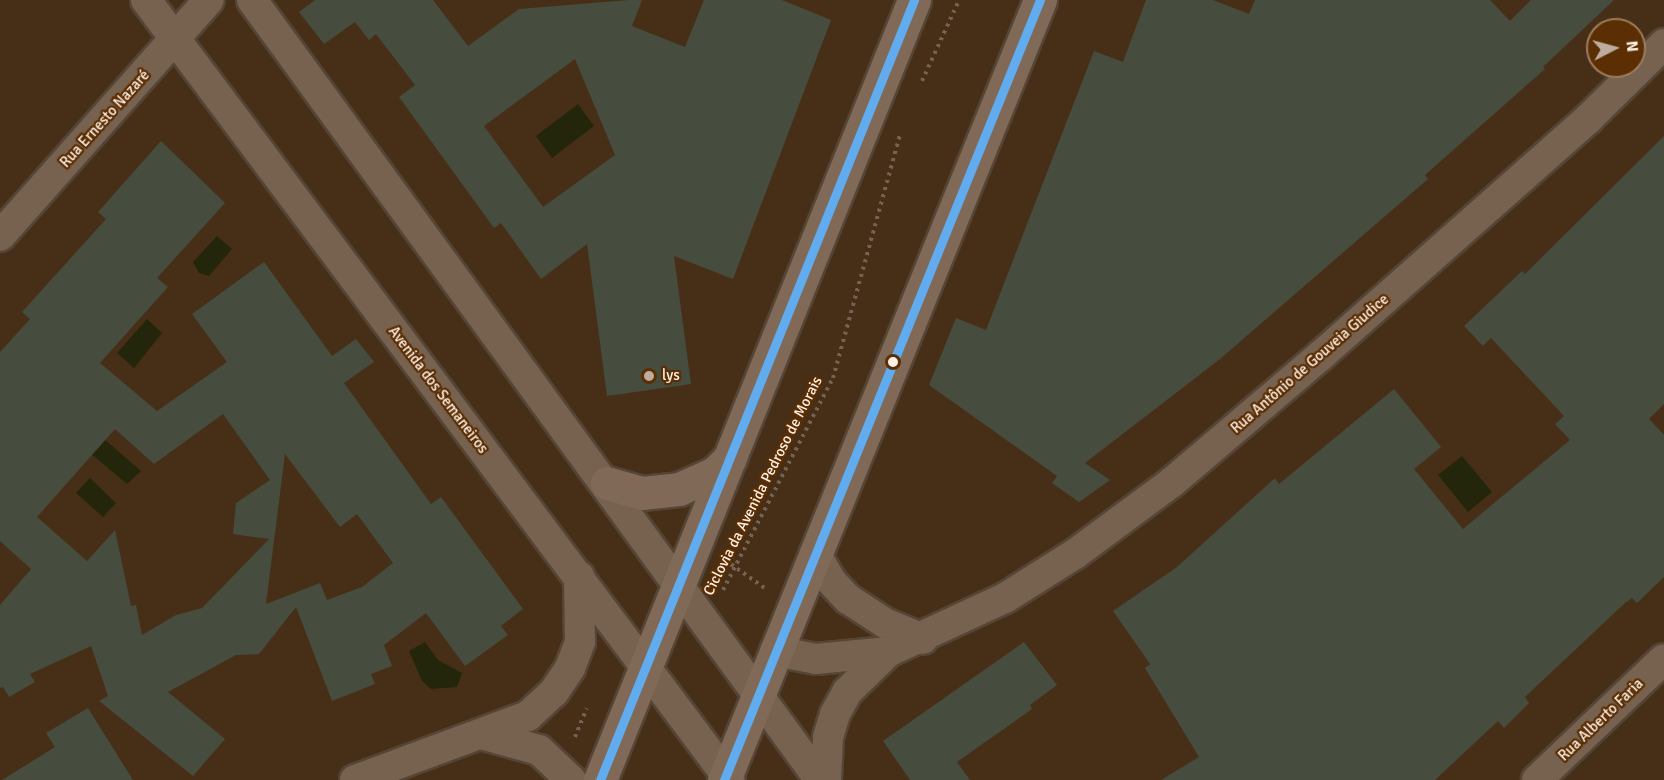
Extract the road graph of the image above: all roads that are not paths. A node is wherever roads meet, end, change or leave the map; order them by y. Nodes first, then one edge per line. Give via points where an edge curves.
1 (146, 0) edge
2 (209, 0) edge
3 (252, 0) edge
4 (914, 0) edge
5 (1040, 0) edge
6 (178, 38) junction
7 (1664, 44) edge
8 (0, 236) edge
9 (730, 458) junction
10 (607, 483) junction
11 (815, 553) junction
12 (579, 576) junction
13 (679, 584) junction
14 (923, 639) junction
15 (775, 651) junction
16 (888, 652) junction
17 (1664, 659) edge
18 (645, 668) junction
19 (758, 694) junction
20 (481, 734) junction
21 (727, 778) edge
22 (355, 780) edge
23 (571, 780) edge
24 (600, 780) edge
25 (820, 780) edge
26 (826, 780) edge
27 (1537, 780) edge

1 - 6 street, Avenida dos Semaneiros
2 - 6 street, Rua Ernesto Nazaré
3 - 10 street
4 - 9 highway
5 - 11 highway
6 - 8 street, Rua Ernesto Nazaré
6 - 12 street, Avenida dos Semaneiros
7 - 14 street, Rua Antônio de Gouveia Giudice via 1570,135 1171,483 1045,573
9 - 10 highway via 715,473 679,489 642,493
9 - 13 highway
10 - 13 street
11 - 14 street via 831,581 848,598 885,623
11 - 15 highway
12 - 18 street, Avenida dos Semaneiros
12 - 20 street via 580,642 570,668 554,692 528,716
13 - 18 highway
13 - 19 street
14 - 16 street, Rua Antônio de Gouveia Giudice
15 - 16 street, Rua Antônio de Gouveia Giudice via 816,659
15 - 19 highway
16 - 26 street, Rua Antônio de Gouveia Giudice via 847,692 835,714 828,737
17 - 27 street, Rua Alberto Faria
18 - 21 street, Avenida dos Semaneiros
18 - 24 highway
19 - 21 highway
19 - 25 street
20 - 22 street
20 - 23 street via 539,750

